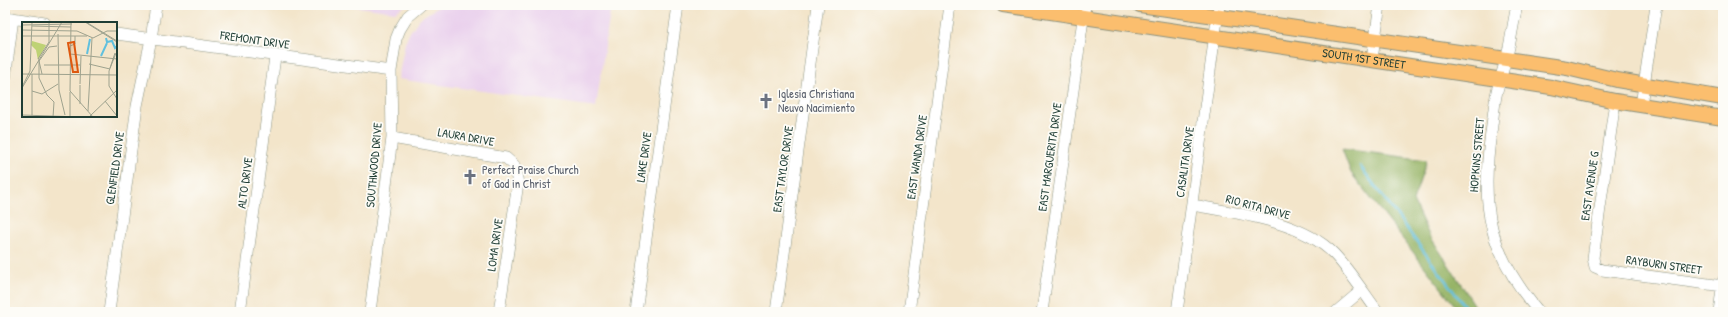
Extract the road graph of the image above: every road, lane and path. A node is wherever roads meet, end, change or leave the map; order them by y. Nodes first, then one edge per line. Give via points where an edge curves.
1 (156, 5) edge
2 (421, 5) edge
3 (678, 5) edge
4 (818, 5) edge
5 (950, 5) edge
6 (1003, 5) edge
7 (1140, 5) edge
8 (1380, 5) edge
9 (1517, 5) edge
10 (1656, 5) edge
11 (1218, 10) edge
12 (1084, 11) edge
13 (9, 18) edge
14 (38, 22) edge
15 (117, 34) edge
16 (1215, 36) junction
17 (152, 39) junction
18 (1375, 40) junction
19 (275, 57) junction
20 (1372, 59) junction
21 (1506, 59) junction
22 (391, 71) junction
23 (5, 78) edge
24 (1501, 79) junction
25 (1644, 84) junction
26 (1723, 98) edge
27 (1615, 101) junction
28 (1641, 105) junction
29 (1723, 118) edge
30 (392, 138) junction
31 (518, 183) joint
32 (1192, 205) junction
33 (1602, 270) joint
34 (1723, 284) edge
35 (1362, 290) junction
36 (109, 312) edge
37 (240, 312) edge
38 (370, 312) edge
39 (499, 312) edge
40 (636, 312) edge
41 (776, 312) edge
42 (909, 312) edge
43 (1042, 312) edge
44 (1177, 312) edge
45 (1336, 312) edge
46 (1378, 312) edge
47 (1539, 312) edge
48 (1719, 312) edge

1 - 17 street, GLENFIELD DRIVE
2 - 22 street, SOUTHWOOD DRIVE via 408,16 400,29
3 - 40 street, LAKE DRIVE
4 - 41 street, EAST TAYLOR DRIVE
5 - 42 street, EAST WANDA DRIVE
6 - 12 main road, SOUTH 1ST STREET
7 - 11 main road, SOUTH 1ST STREET
8 - 18 street
9 - 21 street, HOPKINS STREET
10 - 25 street
11 - 16 street, CASALITA DRIVE
11 - 18 main road, SOUTH 1ST STREET
12 - 16 main road, SOUTH 1ST STREET
12 - 43 street, EAST MARGUERITA DRIVE
13 - 14 street
13 - 23 street
15 - 17 street, FREMONT DRIVE
16 - 20 main road, SOUTH 1ST STREET
16 - 32 street, CASALITA DRIVE
17 - 19 street, FREMONT DRIVE
17 - 36 street, GLENFIELD DRIVE via 137,106
18 - 20 street
18 - 21 main road, SOUTH 1ST STREET
19 - 22 street, FREMONT DRIVE
19 - 37 street, ALTO DRIVE
20 - 24 main road, SOUTH 1ST STREET
21 - 24 street, HOPKINS STREET
21 - 25 main road, SOUTH 1ST STREET via 1567,68
22 - 30 street, SOUTHWOOD DRIVE
24 - 27 main road, SOUTH 1ST STREET via 1551,86
24 - 47 street, HOPKINS STREET via 1497,91 1486,175 1490,222 1501,256 1521,290
25 - 26 main road, SOUTH 1ST STREET
25 - 28 street
27 - 28 main road, SOUTH 1ST STREET
27 - 33 street, EAST AVENUE G via 1593,258 1595,267
28 - 29 main road, SOUTH 1ST STREET
30 - 31 street, LAURA DRIVE via 506,158 514,165
30 - 38 street, SOUTHWOOD DRIVE
31 - 39 street, LOMA DRIVE
32 - 35 street, RIO RITA DRIVE via 1244,214 1285,225 1313,238 1334,254
32 - 44 street, CASALITA DRIVE
33 - 34 street, RAYBURN STREET
34 - 48 street
35 - 45 street
35 - 46 street, RIO RITA DRIVE

